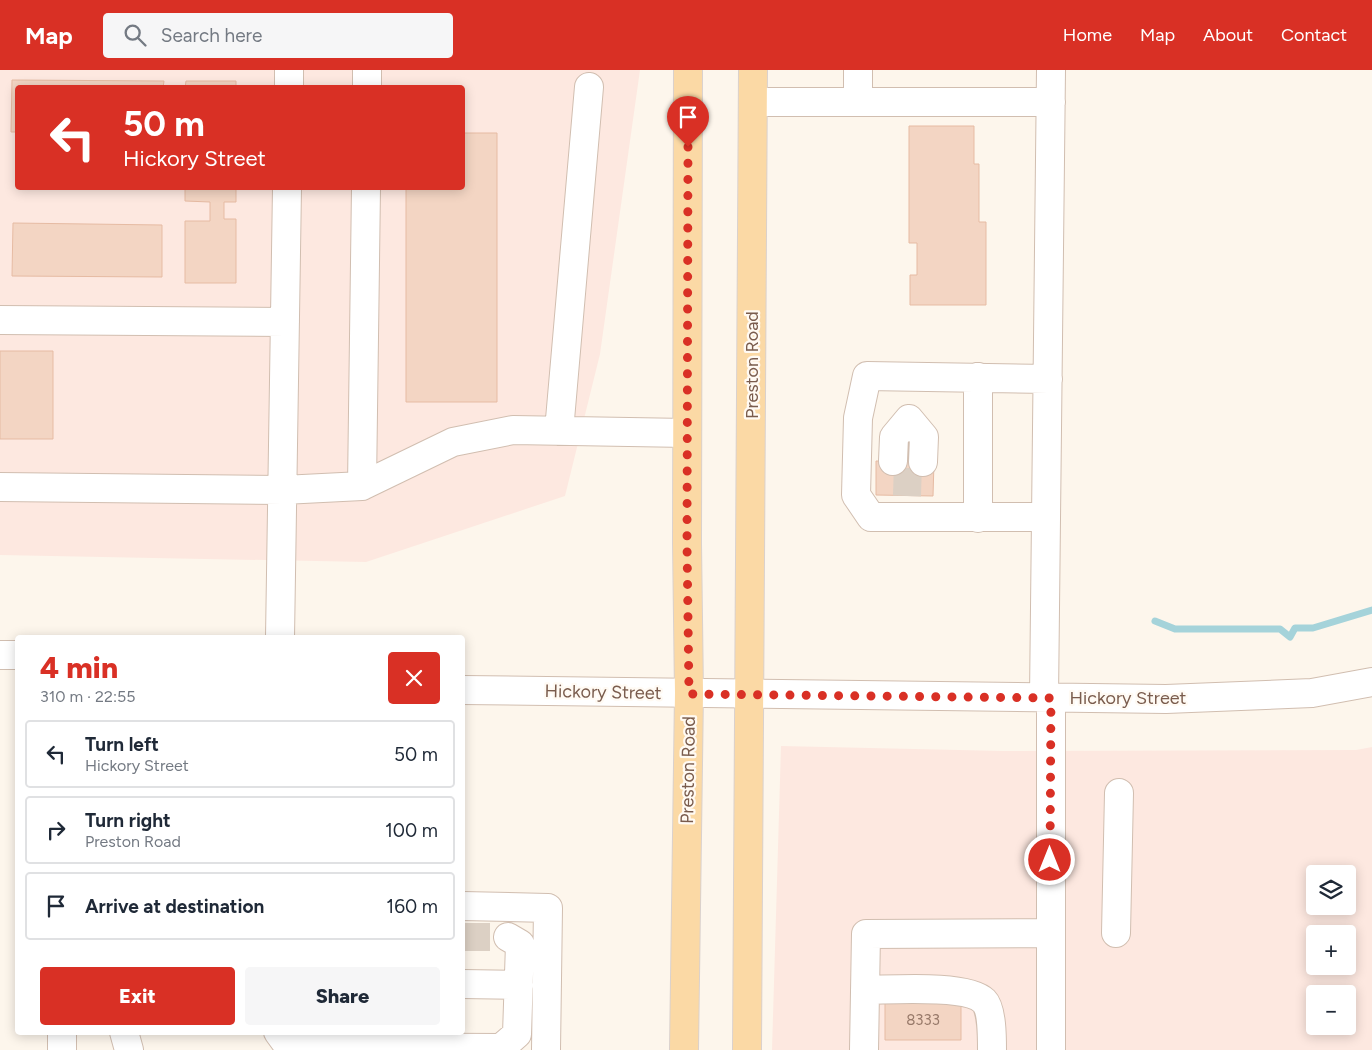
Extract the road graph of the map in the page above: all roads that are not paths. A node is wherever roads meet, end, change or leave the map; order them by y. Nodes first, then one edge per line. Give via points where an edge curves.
1 (289, 70) edge
2 (367, 70) edge
3 (688, 70) edge
4 (753, 70) edge
5 (858, 70) edge
6 (1051, 70) edge
7 (289, 85) edge
8 (367, 85) edge
9 (588, 87) dead end
10 (753, 102) junction
11 (858, 102) junction
12 (1051, 102) junction
13 (287, 190) edge
14 (366, 190) edge
15 (0, 320) edge
16 (285, 322) junction
17 (909, 377) junction
18 (978, 378) junction
19 (1048, 379) junction
20 (559, 431) junction
21 (687, 433) junction
22 (908, 461) tunnel mouth
23 (362, 486) junction
24 (0, 487) edge
25 (283, 490) junction
26 (1046, 517) junction
27 (978, 518) junction
28 (280, 635) edge
29 (0, 655) edge
30 (15, 655) edge
31 (1372, 682) edge
32 (465, 690) edge
33 (689, 694) junction
34 (750, 694) junction
35 (1047, 698) junction
36 (1119, 793) dead end
37 (465, 906) edge
38 (1050, 933) junction
39 (1116, 933) dead end
40 (508, 936) dead end
41 (465, 984) edge
42 (519, 985) junction
43 (865, 990) junction
44 (62, 1035) edge
45 (125, 1035) edge
46 (280, 1035) edge
47 (500, 1049) edge
48 (62, 1050) edge
49 (129, 1050) edge
50 (546, 1050) edge
51 (684, 1050) edge
52 (747, 1050) edge
53 (864, 1050) edge
54 (992, 1050) edge
55 (1051, 1050) edge

1 - 7 street
2 - 8 street
3 - 21 main road, Preston Road
4 - 10 main road, Preston Road
5 - 11 street
6 - 12 street
9 - 20 street
10 - 11 street
10 - 34 main road, Preston Road
11 - 12 street
12 - 19 street
13 - 16 street
14 - 23 street
15 - 16 street
16 - 25 street
17 - 18 street
17 - 22 street
17 - 27 street via 867,376 858,418 856,495 871,517 907,506
18 - 19 street
18 - 27 street
19 - 26 street
20 - 21 street
20 - 23 street via 513,430 453,442
21 - 33 main road, Preston Road
23 - 25 street
24 - 25 street
25 - 28 street
26 - 27 street
26 - 35 street
29 - 30 street
31 - 35 street, Hickory Street via 1312,694 1166,699
32 - 33 street, Hickory Street
33 - 34 street, Hickory Street
33 - 51 main road, Preston Road
34 - 35 street, Hickory Street
34 - 52 main road, Preston Road
35 - 38 street
36 - 39 street
37 - 50 street via 548,908
38 - 43 street via 866,934
38 - 55 street
40 - 42 street via 520,944
41 - 42 street
42 - 47 street via 517,1034
43 - 53 street
43 - 54 street via 954,990 973,994 985,1001 990,1015
44 - 48 street
45 - 49 street
46 - 47 street via 289,1047

